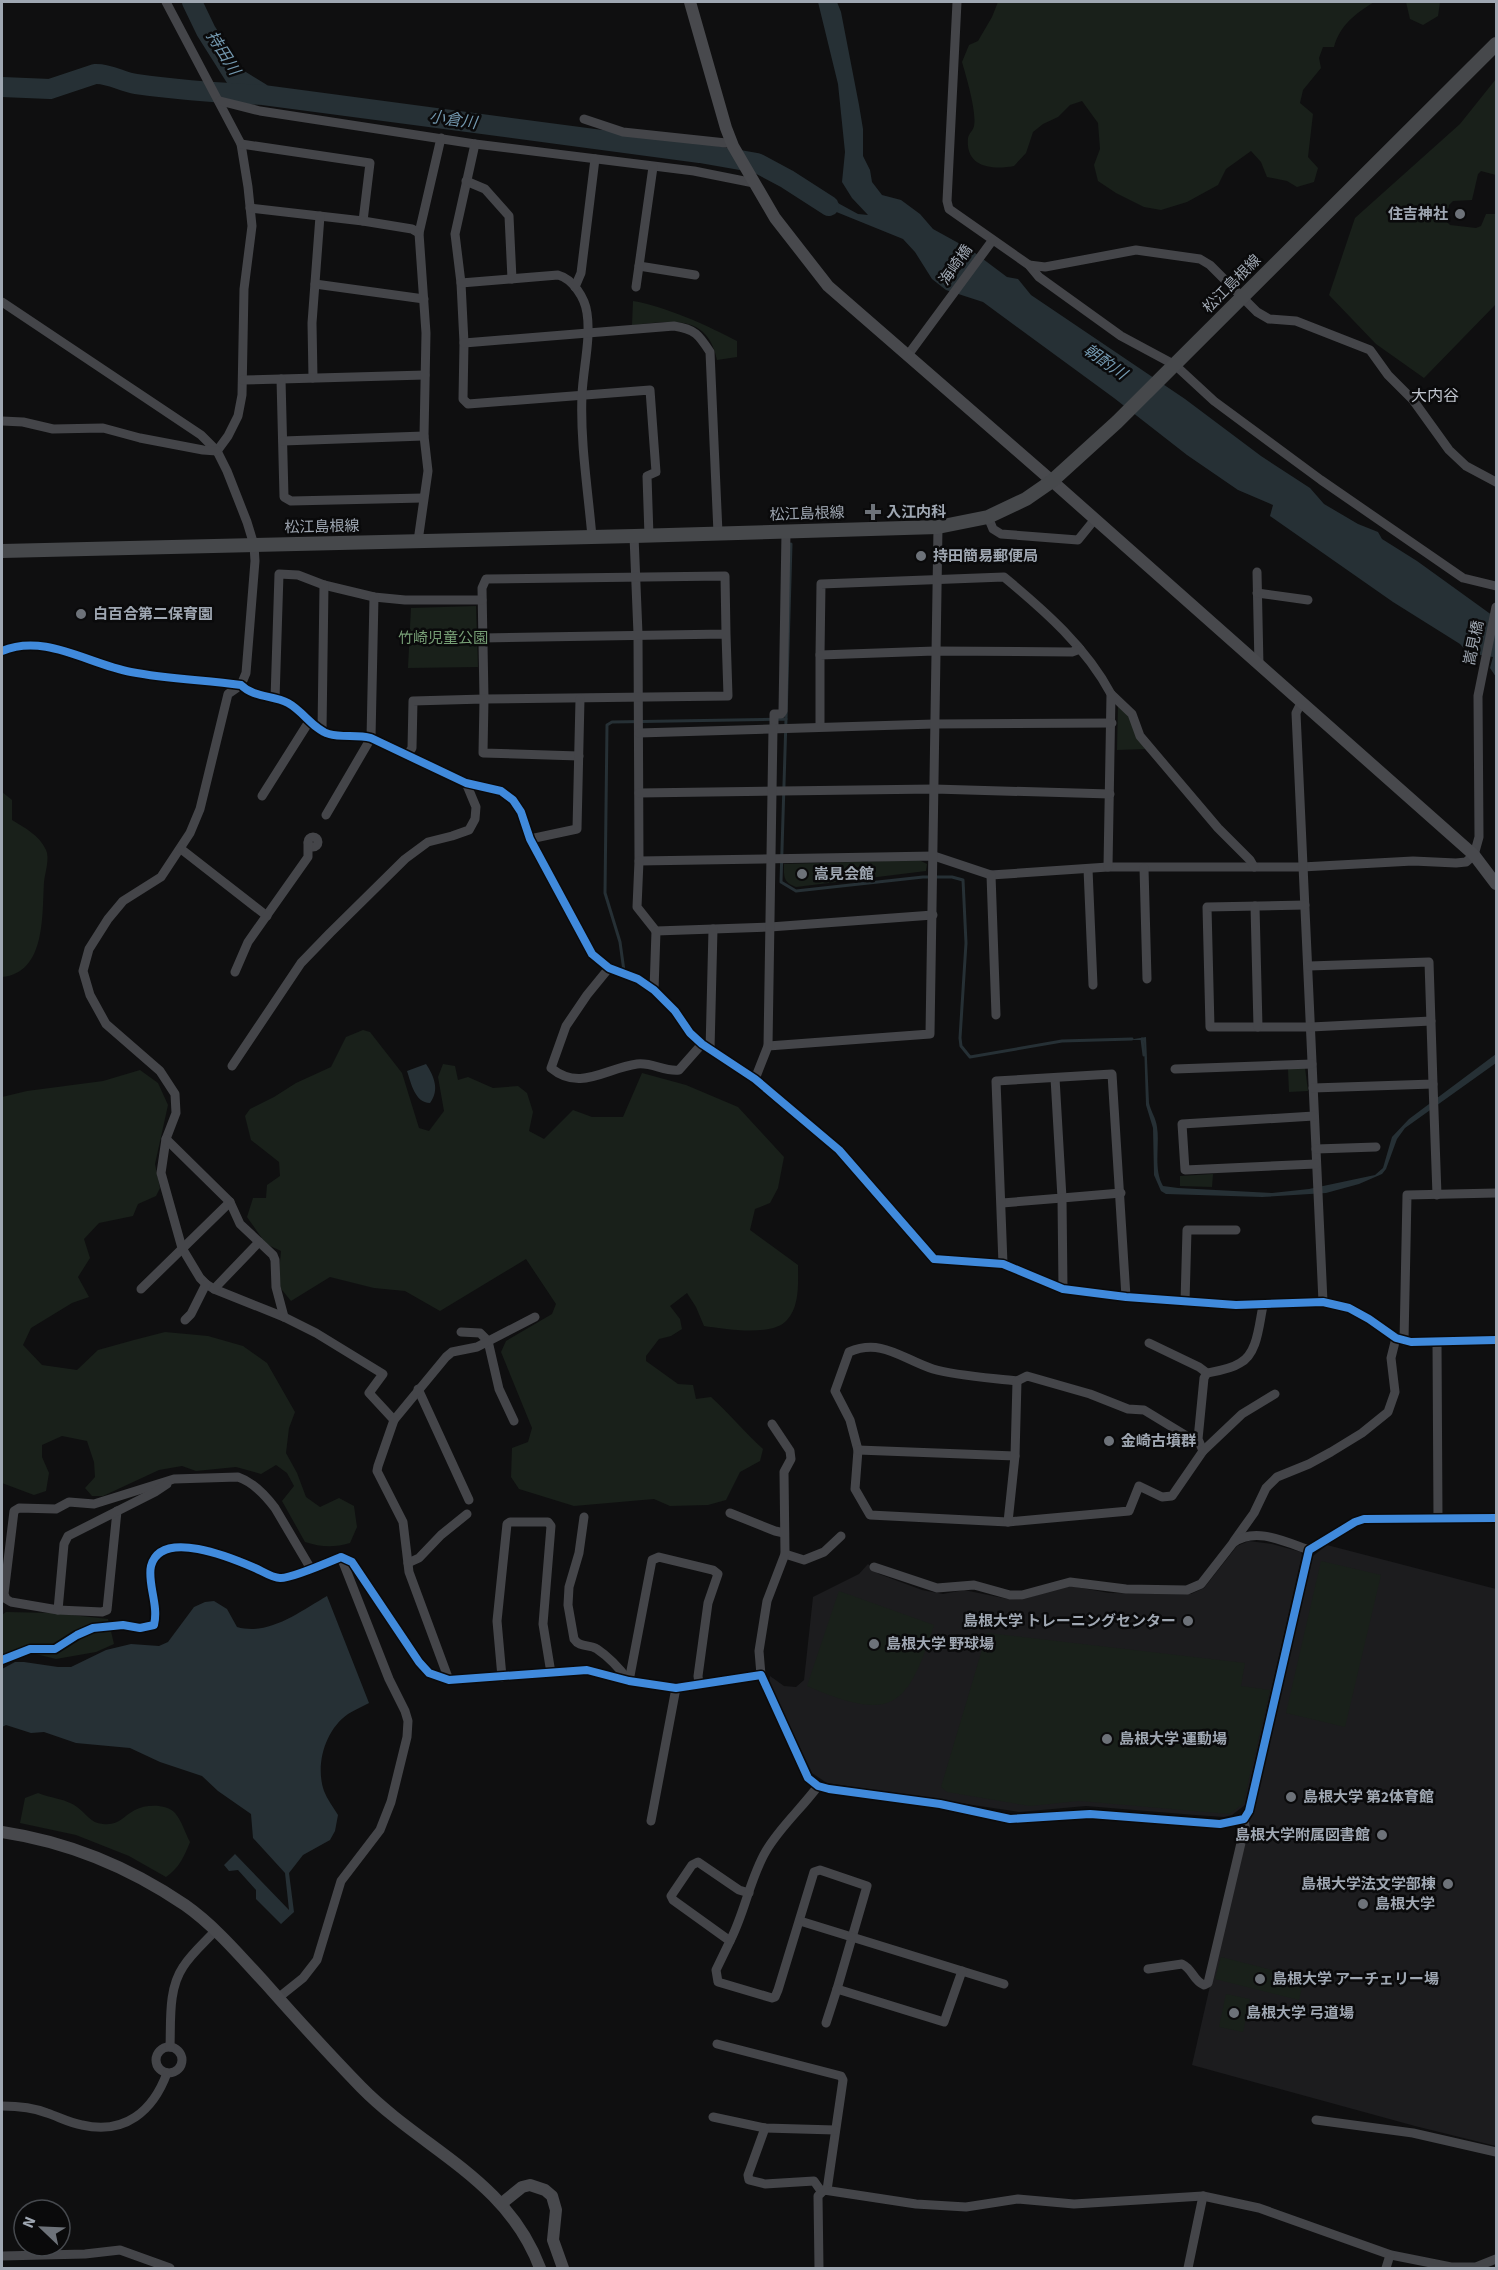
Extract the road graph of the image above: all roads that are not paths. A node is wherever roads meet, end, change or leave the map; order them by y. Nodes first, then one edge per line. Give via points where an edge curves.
1 (166, 2) edge
2 (690, 2) edge
3 (957, 2) edge
4 (1497, 44) edge
5 (219, 100) junction
6 (584, 118) dead end
7 (441, 138) junction
8 (241, 144) junction
9 (475, 144) junction
10 (730, 144) junction
11 (595, 159) junction
12 (653, 167) junction
13 (752, 179) junction
14 (466, 181) junction
15 (250, 208) junction
16 (320, 216) junction
17 (363, 221) junction
18 (419, 233) junction
19 (989, 244) junction
20 (1029, 265) junction
21 (639, 266) junction
22 (695, 275) dead end
23 (512, 279) junction
24 (461, 283) junction
25 (315, 284) junction
26 (574, 287) junction
27 (636, 287) dead end
28 (1242, 297) junction
29 (424, 299) junction
30 (2, 302) edge
31 (586, 334) junction
32 (464, 343) junction
33 (908, 356) junction
34 (1171, 368) junction
35 (425, 375) junction
36 (313, 378) junction
37 (281, 379) junction
38 (243, 380) junction
39 (582, 396) junction
40 (2, 421) edge
41 (424, 436) junction
42 (283, 441) junction
43 (217, 451) junction
44 (1052, 481) junction
45 (1497, 482) edge
46 (423, 498) junction
47 (988, 517) junction
48 (1095, 519) junction
49 (938, 526) junction
50 (786, 532) junction
51 (718, 534) junction
52 (634, 536) junction
53 (649, 536) junction
54 (592, 537) junction
55 (418, 541) junction
56 (254, 545) junction
57 (2, 551) edge
58 (1257, 572) dead end
59 (637, 576) junction
60 (936, 579) junction
61 (324, 585) junction
62 (1497, 586) edge
63 (1257, 593) junction
64 (374, 597) junction
65 (482, 600) junction
66 (1308, 600) dead end
67 (1497, 607) edge
68 (638, 634) junction
69 (726, 634) junction
70 (482, 638) junction
71 (1080, 649) junction
72 (2, 651) edge
73 (935, 651) junction
74 (820, 655) junction
75 (1259, 666) junction
76 (241, 685) junction
77 (1111, 694) junction
78 (639, 697) junction
79 (275, 699) junction
80 (484, 699) junction
81 (580, 699) junction
82 (1301, 703) junction
83 (310, 720) junction
84 (1112, 723) junction
85 (934, 724) junction
86 (775, 725) junction
87 (820, 726) junction
88 (322, 731) junction
89 (639, 733) junction
90 (371, 738) junction
91 (408, 754) junction
92 (579, 756) junction
93 (466, 783) junction
94 (934, 789) junction
95 (779, 791) junction
96 (639, 793) junction
97 (1110, 794) junction
98 (262, 796) dead end
99 (326, 815) dead end
100 (530, 839) junction
101 (308, 843) dead end
102 (181, 849) junction
103 (1474, 855) junction
104 (934, 856) junction
105 (778, 858) junction
106 (639, 861) junction
107 (1108, 867) junction
108 (1254, 867) junction
109 (1302, 867) junction
110 (1144, 868) junction
111 (1088, 869) junction
112 (991, 875) junction
113 (1497, 884) edge
114 (1305, 905) junction
115 (1255, 906) junction
116 (933, 915) junction
117 (267, 916) junction
118 (770, 927) junction
119 (713, 929) junction
120 (656, 931) junction
121 (1309, 966) junction
122 (609, 968) junction
123 (235, 972) dead end
124 (1147, 979) dead end
125 (1093, 985) dead end
126 (654, 990) junction
127 (996, 1015) dead end
128 (1431, 1021) junction
129 (1258, 1027) junction
130 (1311, 1027) junction
131 (768, 1046) junction
132 (706, 1047) junction
133 (1312, 1064) junction
134 (232, 1066) dead end
135 (1175, 1069) dead end
136 (755, 1078) junction
137 (1055, 1078) junction
138 (1433, 1084) junction
139 (1313, 1088) junction
140 (1314, 1116) junction
141 (166, 1139) junction
142 (1376, 1147) dead end
143 (1316, 1149) junction
144 (1316, 1164) junction
145 (1121, 1193) junction
146 (1497, 1193) edge
147 (1437, 1195) junction
148 (1062, 1198) junction
149 (230, 1202) junction
150 (1002, 1203) junction
151 (1236, 1230) dead end
152 (259, 1242) junction
153 (182, 1248) junction
154 (1003, 1264) junction
155 (210, 1286) junction
156 (141, 1289) dead end
157 (1063, 1289) junction
158 (1126, 1297) junction
159 (1185, 1302) junction
160 (1323, 1302) junction
161 (1263, 1306) junction
162 (284, 1317) junction
163 (535, 1317) dead end
164 (186, 1320) dead end
165 (461, 1332) dead end
166 (1400, 1340) junction
167 (1497, 1340) edge
168 (488, 1341) junction
169 (1437, 1342) junction
170 (1149, 1344) dead end
171 (1207, 1373) junction
172 (1017, 1381) junction
173 (418, 1389) junction
174 (1275, 1394) dead end
175 (394, 1420) junction
176 (514, 1421) dead end
177 (772, 1424) dead end
178 (1198, 1439) junction
179 (858, 1450) junction
180 (1203, 1451) junction
181 (1015, 1456) junction
182 (174, 1479) junction
183 (469, 1500) dead end
184 (117, 1511) junction
185 (467, 1514) dead end
186 (730, 1514) dead end
187 (584, 1517) dead end
188 (1497, 1518) edge
189 (1438, 1519) junction
190 (1008, 1522) junction
191 (784, 1533) junction
192 (841, 1536) dead end
193 (1233, 1543) junction
194 (1309, 1550) junction
195 (785, 1554) junction
196 (341, 1557) junction
197 (408, 1563) junction
198 (874, 1567) dead end
199 (311, 1569) junction
200 (58, 1610) junction
201 (2, 1660) edge
202 (551, 1673) junction
203 (760, 1675) junction
204 (502, 1677) junction
205 (449, 1680) junction
206 (630, 1681) junction
207 (699, 1684) junction
208 (676, 1688) junction
209 (818, 1786) junction
210 (1244, 1819) junction
211 (651, 1821) dead end
212 (2, 1832) edge
213 (749, 1893) junction
214 (800, 1921) junction
215 (215, 1931) junction
216 (853, 1937) junction
217 (730, 1941) junction
218 (1148, 1969) dead end
219 (962, 1971) junction
220 (1004, 1984) dead end
221 (837, 1989) junction
222 (278, 1998) junction
223 (826, 2023) dead end
224 (717, 2044) dead end
225 (170, 2047) junction
226 (167, 2073) junction
227 (2, 2106) edge
228 (713, 2117) dead end
229 (1316, 2120) dead end
230 (765, 2128) junction
231 (835, 2130) junction
232 (1497, 2152) edge
233 (824, 2191) junction
234 (1203, 2196) junction
235 (501, 2204) junction
236 (1390, 2255) junction
237 (2, 2256) edge
238 (1497, 2259) edge
239 (170, 2268) edge
240 (540, 2268) edge
241 (563, 2268) edge
242 (819, 2268) edge
243 (1188, 2268) edge
244 (1386, 2268) edge

1 - 5 street
2 - 10 street
3 - 19 street via 947,201 954,215
4 - 28 main road, 松江島根線
5 - 7 street via 260,111
5 - 8 street
6 - 10 street via 623,132
7 - 9 street
7 - 18 street
8 - 15 street
8 - 17 street via 370,163
9 - 11 street
9 - 14 street
10 - 13 street
11 - 12 street
11 - 26 street via 581,273
12 - 13 street
12 - 21 street
13 - 33 street via 775,218 828,286
14 - 23 street via 486,189 508,216
14 - 24 street via 455,234
15 - 16 street
15 - 38 street
16 - 17 street
16 - 25 street
17 - 18 street
18 - 29 street
19 - 20 street
19 - 33 street, 海崎橋
20 - 28 street via 1045,267 1136,250 1200,259
20 - 34 street via 1039,278
21 - 22 street
21 - 27 street
23 - 24 street
23 - 26 street via 558,275
24 - 32 street
25 - 29 street
25 - 36 street
26 - 31 street via 587,312
28 - 34 main road, 松江島根線
28 - 45 street via 1269,319 1296,321 1370,350 1449,450 1466,466
29 - 35 street
30 - 43 street via 191,427
31 - 32 street
31 - 39 street
31 - 51 street via 674,326 699,335 710,352
32 - 39 street via 463,399 468,404
33 - 44 street
34 - 44 main road, 松江島根線
34 - 62 street via 1321,480 1464,578
35 - 36 street
35 - 41 street
36 - 37 street
37 - 38 street
37 - 42 street
38 - 43 street via 238,416
39 - 53 street via 650,390 656,472 647,476
39 - 54 street
40 - 43 street via 53,429 103,428
41 - 42 street
41 - 46 street via 428,471
42 - 46 street via 284,497 291,501
43 - 56 street
44 - 47 main road, 松江島根線
44 - 48 street
46 - 55 street
47 - 48 street via 993,529 1001,534 1078,540
47 - 49 main road, 松江島根線
48 - 75 street
49 - 50 main road, 松江島根線
49 - 60 street
50 - 51 main road, 松江島根線
50 - 86 street via 783,711 774,714
51 - 53 main road, 松江島根線
52 - 53 main road, 松江島根線
52 - 54 main road, 松江島根線
52 - 59 street
54 - 55 main road, 松江島根線
55 - 56 main road, 松江島根線
56 - 57 main road, 松江島根線
56 - 76 street via 246,673
58 - 63 street
59 - 65 street via 486,579
59 - 68 street
59 - 69 street via 725,576
60 - 71 street via 1004,577
60 - 73 street
60 - 74 street via 821,584
61 - 64 street
61 - 79 street via 298,575 279,574
61 - 88 street
63 - 66 street
63 - 75 street
64 - 65 street
64 - 90 street
65 - 70 street
67 - 103 street, 嵩見橋 via 1480,686 1479,837
68 - 69 street
68 - 70 street
68 - 78 street
69 - 78 street via 728,696
70 - 80 street
71 - 73 street
71 - 77 street
72 - 76 street via 19,646 51,647 127,672
73 - 74 street
73 - 85 street
74 - 87 street
75 - 82 street
76 - 79 street via 253,694
76 - 102 street via 228,693 200,809
77 - 84 street
77 - 108 street via 1132,714 1140,735
78 - 81 street
78 - 89 street
79 - 83 street via 293,706
80 - 81 street
80 - 91 street via 413,701
80 - 92 street via 483,753
81 - 92 street
82 - 103 street
82 - 109 street via 1296,713
83 - 88 street
83 - 98 street
84 - 85 street
84 - 97 street
85 - 87 street
85 - 94 street
86 - 87 street
86 - 89 street
86 - 95 street
88 - 90 street
89 - 96 street
90 - 91 street
90 - 99 street
91 - 93 street
92 - 100 street via 577,829
93 - 100 street via 501,791 513,800
93 - 134 street via 476,807 469,830 428,842 346,917 301,963
94 - 95 street
94 - 97 street
94 - 104 street
95 - 96 street
95 - 105 street
96 - 106 street
97 - 107 street
100 - 122 street via 592,954
101 - 117 street via 308,857
102 - 117 street
102 - 141 street via 156,882 116,908 89,949 84,971 90,995 106,1024 160,1071 175,1094 176,1113
103 - 109 street via 1466,862 1456,863 1413,861
103 - 113 street
104 - 105 street
104 - 112 street
104 - 116 street
105 - 106 street
105 - 118 street
106 - 120 street via 637,907
107 - 110 street
107 - 111 street
108 - 109 street
108 - 110 street
109 - 114 street
110 - 124 street
111 - 112 street
111 - 125 street
112 - 127 street
114 - 115 street
114 - 121 street
115 - 129 street
115 - 129 street via 1207,907 1210,1027
116 - 118 street
116 - 131 street via 930,1034
117 - 123 street via 248,942
118 - 119 street
118 - 131 street
119 - 120 street
119 - 132 street
120 - 126 street
121 - 128 street via 1429,962
121 - 130 street
122 - 126 street
122 - 132 street via 566,1026 551,1068 557,1073 573,1080 585,1079 637,1064 680,1071
126 - 132 street via 690,1034
128 - 130 street
128 - 138 street
129 - 130 street
130 - 133 street
131 - 136 street
132 - 136 street
133 - 135 street
133 - 139 street
136 - 154 street via 839,1150 934,1258
137 - 145 street via 1112,1074
137 - 148 street
137 - 150 street via 996,1081
138 - 139 street
138 - 147 street
139 - 140 street
140 - 143 street
140 - 144 street via 1182,1124 1185,1170
141 - 149 street
141 - 153 street via 161,1173
142 - 143 street
143 - 144 street
144 - 160 street
145 - 148 street
145 - 158 street
146 - 147 street
147 - 166 street via 1407,1196
148 - 150 street
148 - 157 street
149 - 152 street via 240,1224
149 - 153 street
150 - 154 street
151 - 159 street via 1187,1230
152 - 155 street
152 - 162 street via 275,1260 276,1287
153 - 155 street
153 - 156 street
154 - 157 street
155 - 162 street
155 - 164 street
157 - 158 street
158 - 159 street
159 - 161 street
160 - 161 street
160 - 166 street via 1349,1308
161 - 171 street via 1256,1339 1246,1359
162 - 175 street via 383,1374 369,1393
163 - 168 street
165 - 168 street via 482,1334
166 - 169 street
166 - 193 street via 1390,1366 1395,1392 1388,1412 1331,1452 1277,1477 1266,1488
167 - 169 street
168 - 173 street via 452,1352
168 - 176 street via 499,1389
169 - 189 street
170 - 171 street
171 - 178 street
172 - 178 street via 1027,1376 1128,1409 1144,1410
172 - 179 street via 934,1369 884,1348 862,1347 849,1352 835,1391 850,1420
172 - 181 street
173 - 175 street
173 - 183 street
174 - 180 street via 1242,1414
175 - 197 street via 377,1471 402,1522
177 - 191 street via 791,1459 784,1472
178 - 180 street
179 - 181 street
179 - 190 street via 855,1490 870,1515
180 - 190 street via 1172,1496 1162,1497 1139,1486 1129,1511
181 - 190 street
182 - 184 street
182 - 199 street via 244,1479 275,1508
182 - 200 street via 94,1504 69,1502 56,1509 14,1511 5,1597 11,1602
184 - 200 street via 66,1539
184 - 200 street via 107,1610
185 - 197 street via 419,1558
186 - 191 street
187 - 206 street via 567,1605 574,1640 597,1650
188 - 189 street
189 - 194 street via 1364,1519
191 - 195 street
192 - 195 street via 824,1552 804,1560
193 - 194 street via 1258,1536
193 - 198 street via 1201,1584 1187,1590 1126,1589 1070,1582 1010,1596 974,1585 937,1588
194 - 210 street via 1250,1811
195 - 203 street via 767,1601 759,1651
196 - 199 street
196 - 205 street via 352,1562 419,1662 429,1672
196 - 222 street via 405,1711 407,1737 380,1830 341,1881 317,1960 303,1978
197 - 205 street
199 - 201 street via 281,1578 196,1548 173,1547 156,1556 152,1564 157,1616 154,1625 93,1628 55,1649 30,1649
202 - 204 street
202 - 204 street via 543,1624 551,1526 548,1522 510,1522 497,1621
202 - 206 street via 596,1671
203 - 207 street
203 - 209 street via 808,1778
204 - 205 street
206 - 207 street via 652,1560 659,1557 718,1574 708,1603
206 - 208 street
207 - 208 street
208 - 211 street
209 - 210 street via 940,1804 1010,1820 1090,1814 1220,1824
209 - 213 street via 766,1850
210 - 218 street via 1208,1983 1198,1983 1188,1966 1182,1964
212 - 215 street via 74,1849 126,1869 187,1907
213 - 217 street
213 - 217 street via 698,1862 671,1893 673,1900
214 - 216 street
214 - 216 street via 817,1870 865,1885
214 - 217 street via 775,1997 718,1982 716,1970
215 - 222 street
215 - 225 street via 189,1958 177,1978
216 - 219 street
216 - 221 street
219 - 220 street
219 - 221 street via 944,2022
221 - 223 street
222 - 235 street via 392,2116 471,2174
224 - 231 street via 841,2076
225 - 226 street via 160,2050 156,2059 159,2069
225 - 226 street via 179,2051 182,2061 178,2070
226 - 227 street via 148,2107 118,2125 84,2126 36,2109
228 - 230 street
229 - 232 street via 1413,2133
230 - 231 street
230 - 233 street via 749,2180 765,2184 814,2181
231 - 233 street
233 - 234 street via 966,2207 1018,2199 1074,2204
233 - 242 street via 818,2196
234 - 236 street via 1259,2208
234 - 243 street
235 - 240 street
235 - 241 street via 527,2186 538,2186 549,2193 556,2204 554,2240
236 - 238 street via 1451,2267 1476,2266
236 - 244 street
237 - 239 street via 120,2250

